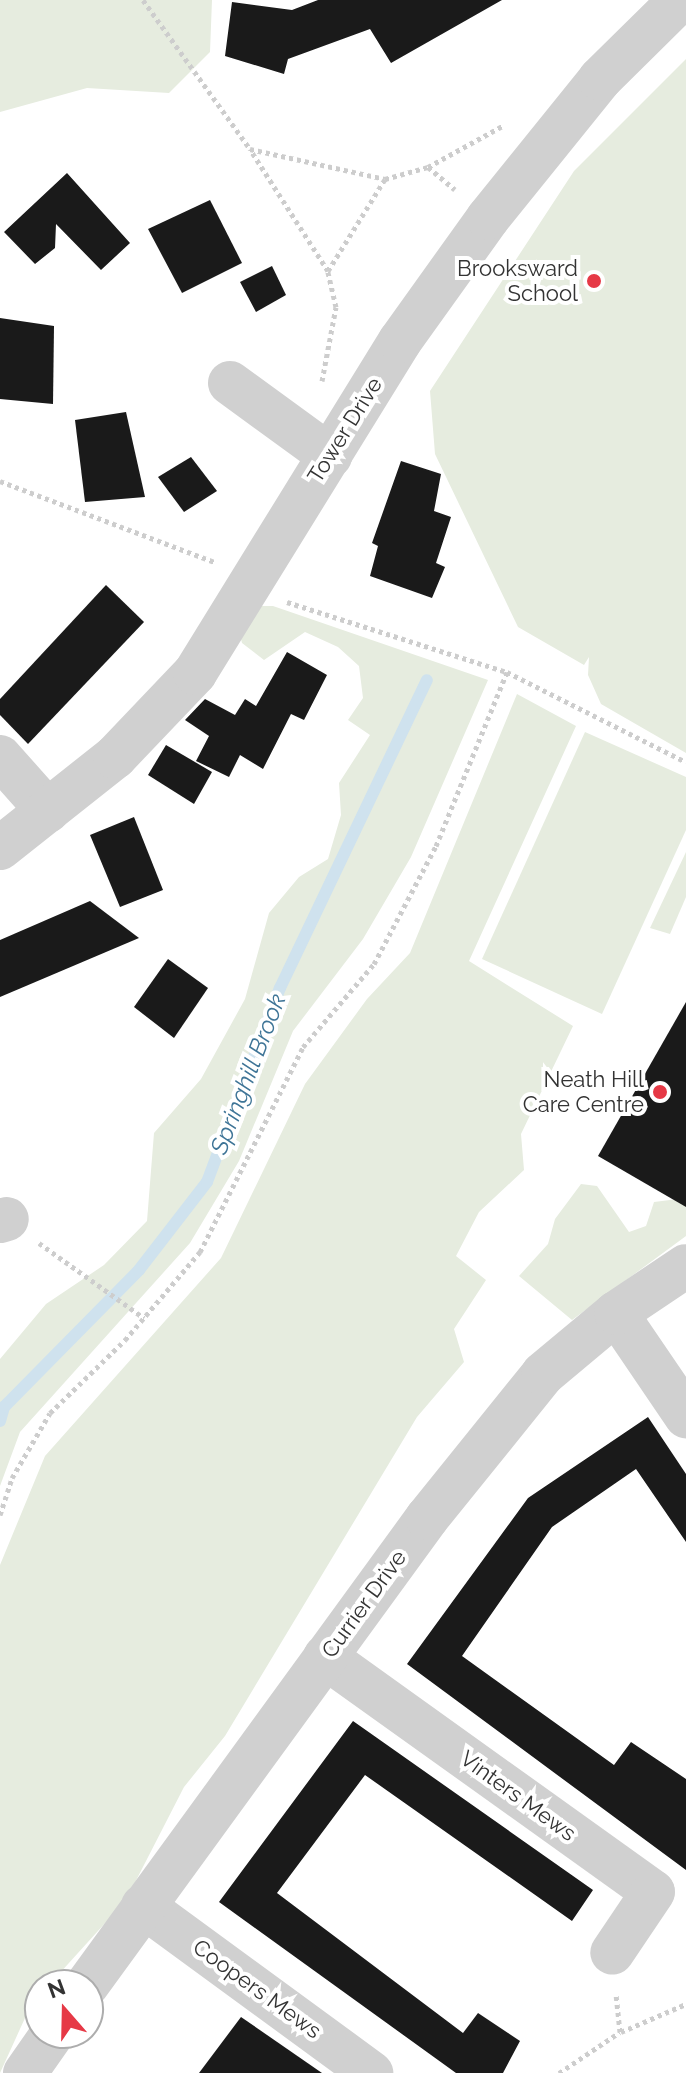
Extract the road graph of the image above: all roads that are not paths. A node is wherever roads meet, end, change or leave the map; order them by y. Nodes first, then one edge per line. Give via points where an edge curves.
1 (680, 0) edge
2 (230, 383) dead end
3 (320, 450) junction
4 (0, 757) edge
5 (48, 811) junction
6 (0, 848) edge
7 (686, 1266) edge
8 (616, 1313) junction
9 (686, 1416) edge
10 (325, 1657) junction
11 (143, 1906) junction
12 (612, 1953) road end
13 (98, 1969) edge
14 (42, 2049) edge
15 (25, 2073) edge
16 (371, 2073) edge

1 - 3 street, Tower Drive via 600,79 488,218
2 - 3 street
3 - 5 street, Tower Drive via 195,673 115,757
4 - 5 street
5 - 6 street, Tower Drive
7 - 8 street, Currier Drive
8 - 9 street
8 - 10 street, Currier Drive via 543,1374
10 - 11 street, Currier Drive
10 - 12 street, Vinters Mews via 653,1892
11 - 13 street, Currier Drive
11 - 16 street, Coopers Mews
14 - 15 street

